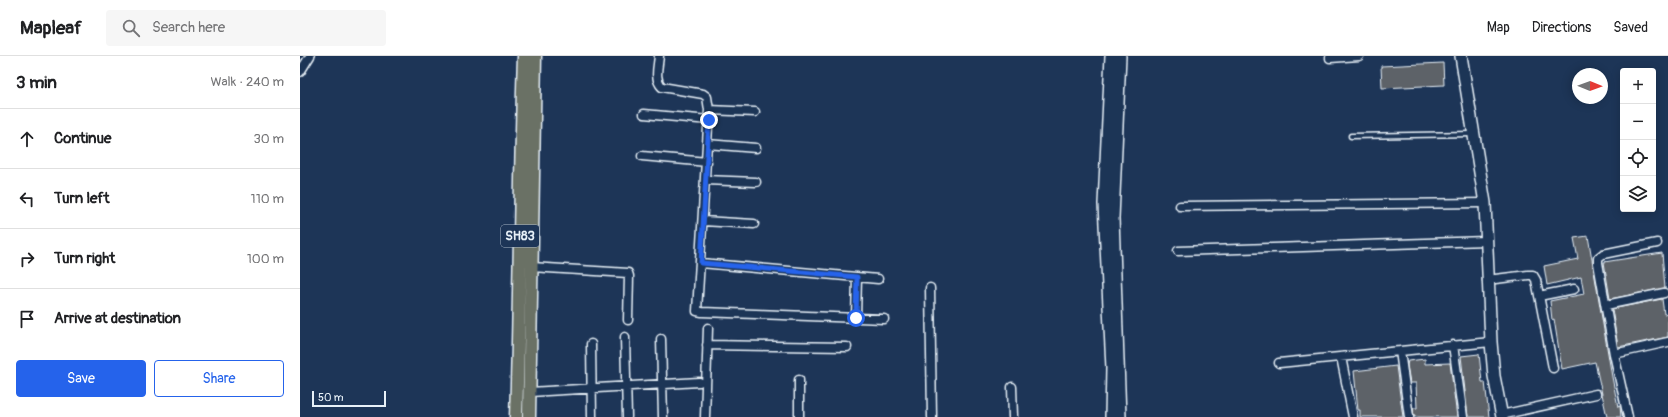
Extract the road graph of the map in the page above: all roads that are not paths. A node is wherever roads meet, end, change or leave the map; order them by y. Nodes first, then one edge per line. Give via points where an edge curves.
1 (310, 56) edge
2 (524, 56) edge
3 (535, 56) edge
4 (659, 56) edge
5 (1111, 56) edge
6 (1120, 56) edge
7 (1359, 56) edge
8 (1461, 56) edge
9 (1330, 58) dead end
10 (300, 72) edge
11 (709, 110) junction
12 (754, 112) dead end
13 (644, 114) dead end
14 (709, 120) junction
15 (1474, 134) junction
16 (1351, 136) dead end
17 (708, 144) junction
18 (756, 148) dead end
19 (642, 156) dead end
20 (706, 162) junction
21 (705, 180) junction
22 (756, 182) dead end
23 (1485, 203) junction
24 (1180, 206) dead end
25 (703, 221) junction
26 (754, 224) dead end
27 (1486, 241) junction
28 (1657, 243) dead end
29 (1178, 251) dead end
30 (701, 263) junction
31 (531, 267) junction
32 (857, 277) junction
33 (878, 279) dead end
34 (1487, 280) junction
35 (930, 288) dead end
36 (1574, 289) dead end
37 (1664, 293) dead end
38 (1539, 296) junction
39 (1606, 305) junction
40 (856, 318) junction
41 (884, 319) dead end
42 (628, 320) dead end
43 (708, 328) dead end
44 (625, 337) dead end
45 (661, 340) dead end
46 (1491, 342) junction
47 (1668, 342) edge
48 (590, 344) dead end
49 (707, 345) junction
50 (1453, 345) junction
51 (847, 347) dead end
52 (1400, 351) junction
53 (1614, 354) junction
54 (1341, 357) junction
55 (1279, 363) dead end
56 (1553, 368) dead end
57 (799, 380) dead end
58 (699, 382) dead end
59 (663, 384) junction
60 (626, 386) junction
61 (1012, 387) dead end
62 (591, 388) junction
63 (530, 392) junction
64 (1596, 394) dead end
65 (1502, 416) edge
66 (516, 417) edge
67 (529, 417) edge
68 (592, 417) edge
69 (627, 417) edge
70 (663, 417) edge
71 (705, 417) edge
72 (799, 417) edge
73 (932, 417) edge
74 (1013, 417) edge
75 (1111, 417) edge
76 (1120, 417) edge
77 (1354, 417) edge
78 (1409, 417) edge
79 (1463, 417) edge
80 (1628, 417) edge

1 - 10 street
2 - 66 main road, SH83
3 - 31 main road, SH83
4 - 11 street via 658,84 662,87 703,94 707,97
5 - 75 street via 1104,211 1112,368
6 - 76 street via 1113,218
7 - 9 street
8 - 15 street
11 - 12 street
11 - 14 street
13 - 14 street
14 - 17 street
15 - 16 lane
15 - 23 street
17 - 18 street
17 - 20 street
19 - 20 street
20 - 21 street
21 - 22 street
21 - 25 street
23 - 24 street
23 - 27 street
25 - 26 street
25 - 30 street
27 - 29 street
27 - 34 street
28 - 39 street via 1602,254 1598,258
30 - 32 street
30 - 40 street via 697,311
31 - 42 street via 628,273
31 - 63 main road, SH83
32 - 33 street
32 - 40 street
34 - 38 street via 1533,276
34 - 46 street
35 - 73 street
36 - 38 street
37 - 39 street
38 - 56 street
39 - 53 street
40 - 41 street
43 - 49 street
44 - 60 street
45 - 59 street
46 - 50 street
46 - 65 street via 1494,376
47 - 53 street
48 - 62 street
49 - 51 street
49 - 71 street
50 - 52 street
50 - 79 street
52 - 54 street
52 - 78 street
53 - 80 street
54 - 55 street
54 - 77 street
57 - 72 street
58 - 59 street
59 - 60 street
59 - 70 street
60 - 62 street
60 - 69 street
61 - 74 street
62 - 63 street
62 - 68 street
63 - 67 main road, SH83
64 - 65 street

